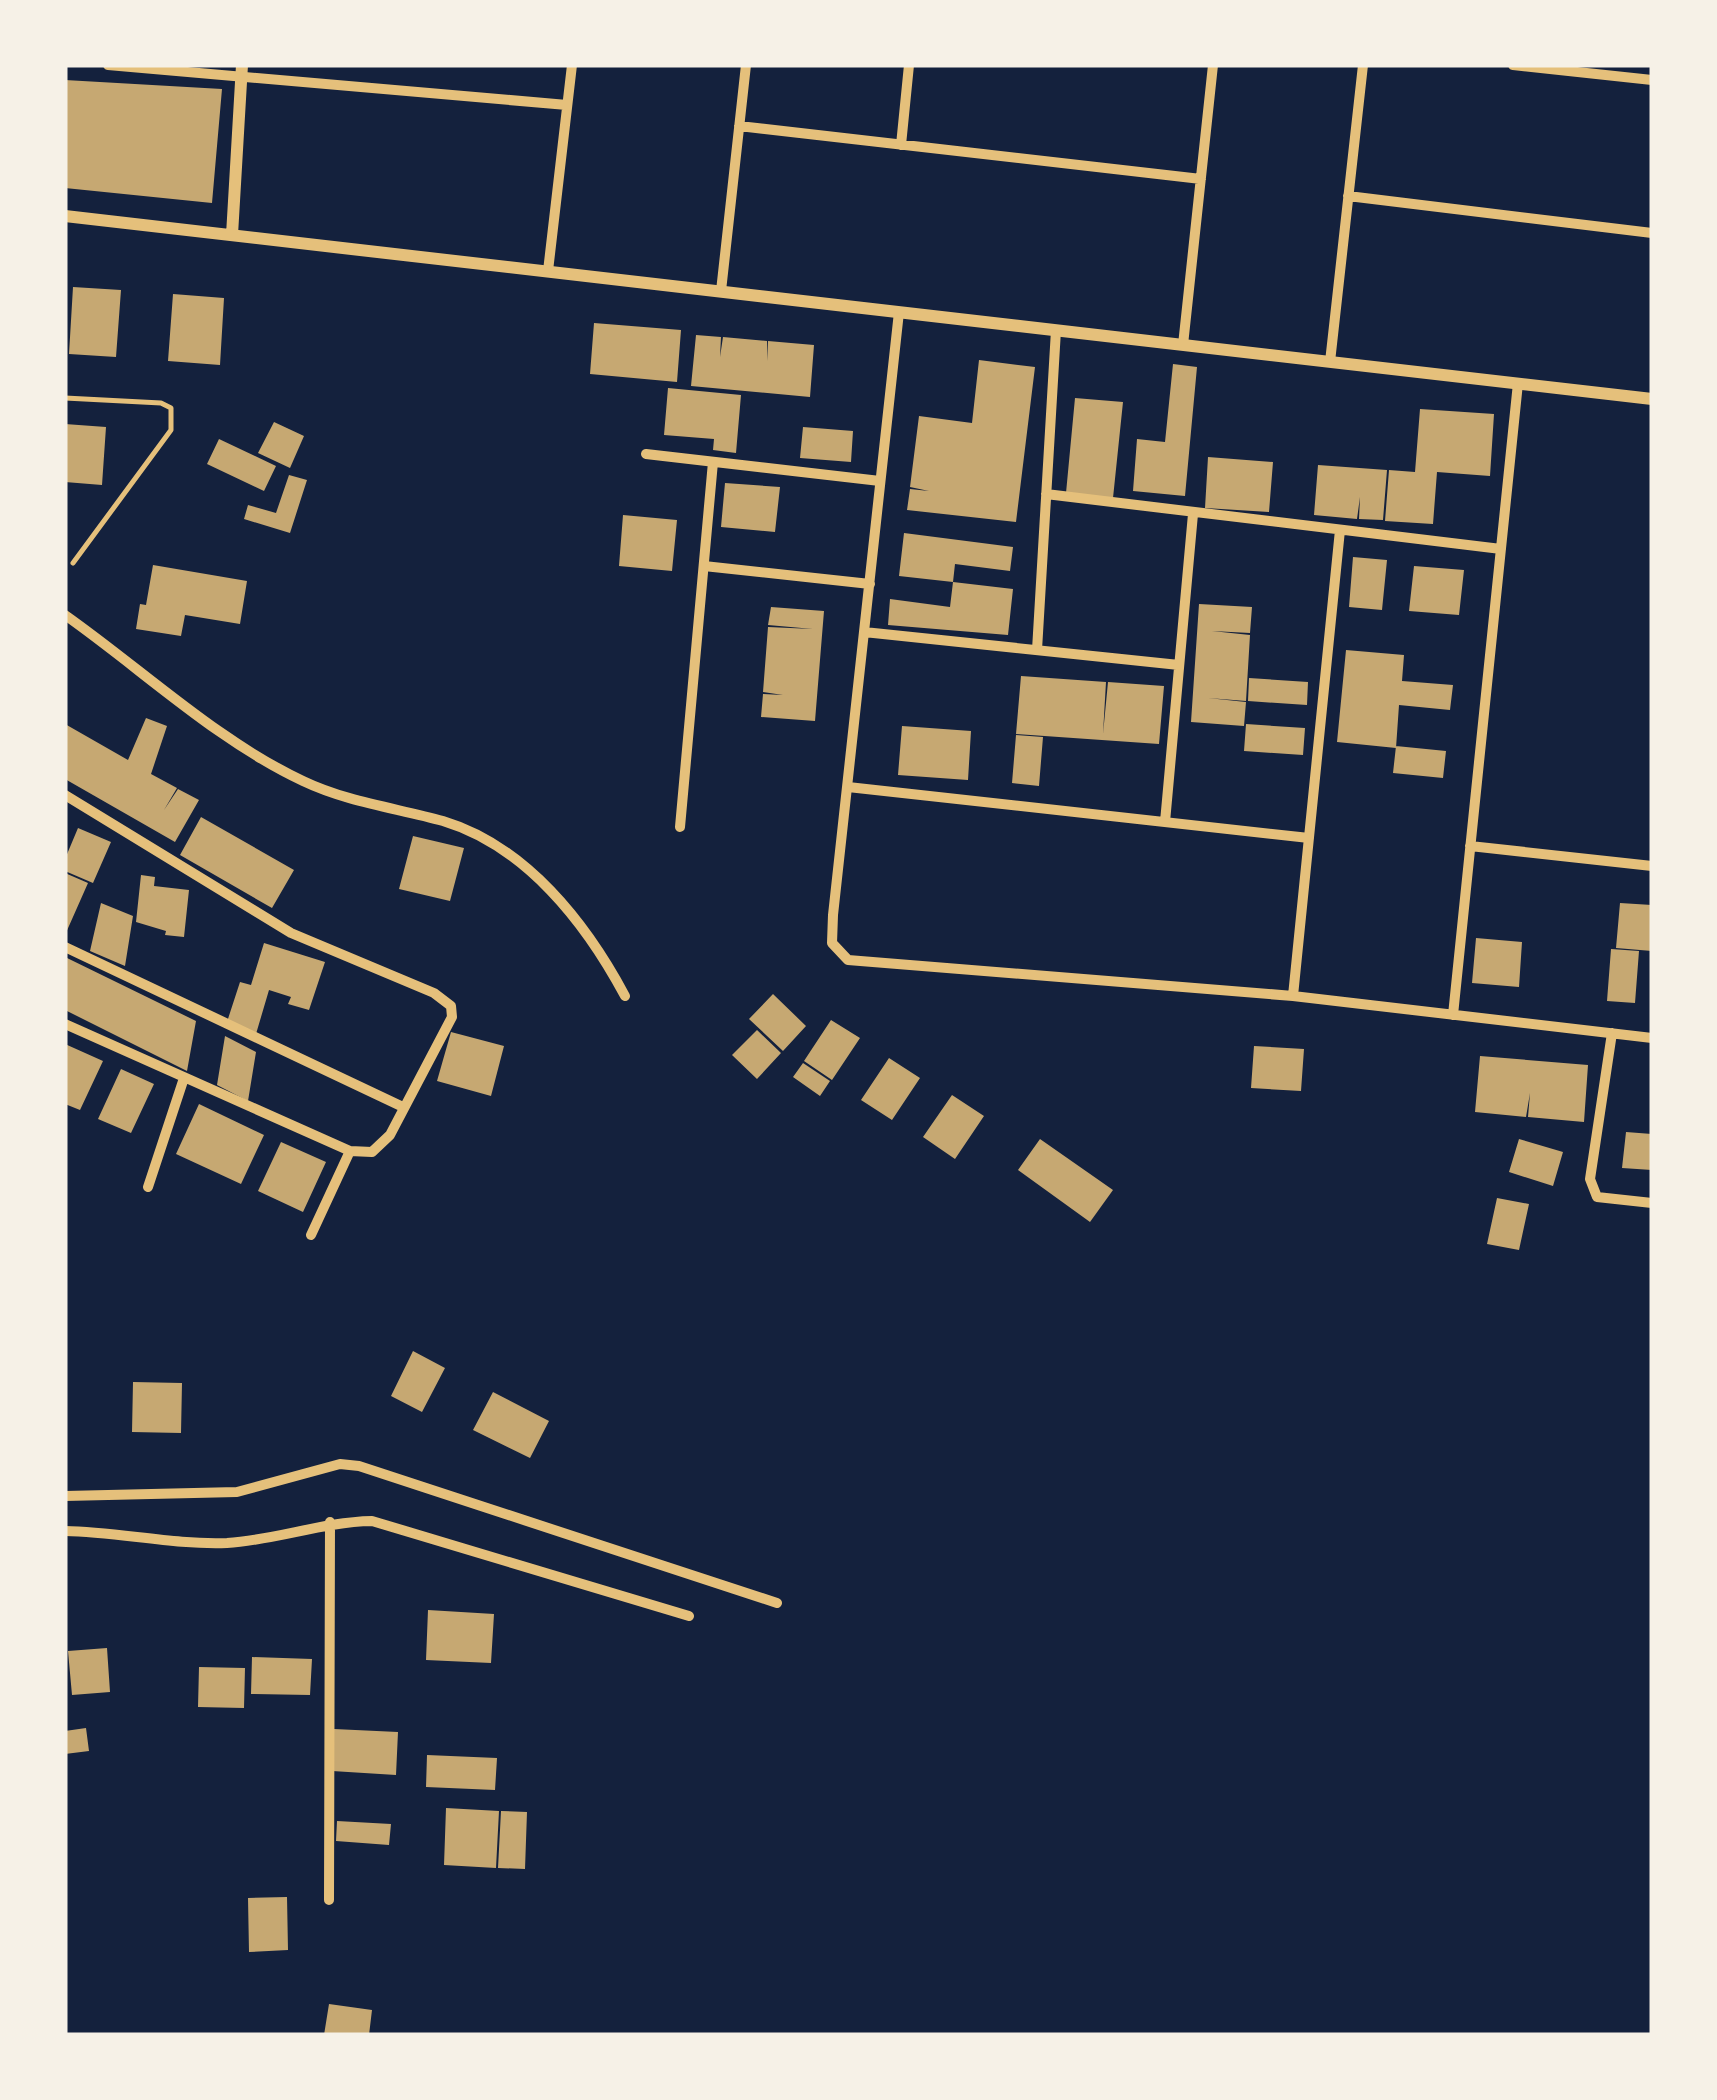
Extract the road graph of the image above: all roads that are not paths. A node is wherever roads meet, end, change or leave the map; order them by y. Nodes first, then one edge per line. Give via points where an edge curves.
1 (108, 65) edge
2 (572, 65) edge
3 (746, 65) edge
4 (908, 65) edge
5 (1213, 65) edge
6 (1363, 65) edge
7 (1513, 65) edge
8 (242, 71) edge
9 (1652, 80) edge
10 (567, 105) junction
11 (739, 126) junction
12 (902, 145) junction
13 (1201, 180) junction
14 (1348, 196) junction
15 (65, 216) edge
16 (1652, 233) edge
17 (232, 235) junction
18 (548, 271) junction
19 (721, 291) junction
20 (898, 312) junction
21 (1056, 330) junction
22 (1183, 344) junction
23 (1330, 362) junction
24 (1518, 383) junction
25 (65, 398) edge
26 (1652, 399) edge
27 (646, 454) dead end
28 (713, 462) junction
29 (880, 481) junction
30 (1046, 494) junction
31 (1192, 514) junction
32 (1340, 530) junction
33 (1501, 549) junction
34 (73, 563) dead end
35 (704, 566) junction
36 (870, 584) junction
37 (65, 615) edge
38 (864, 632) junction
39 (1037, 650) junction
40 (1179, 664) junction
41 (848, 787) junction
42 (65, 795) edge
43 (1165, 822) junction
44 (680, 827) dead end
45 (1309, 838) junction
46 (1470, 846) junction
47 (1652, 866) edge
48 (65, 947) edge
49 (625, 996) dead end
50 (1293, 996) junction
51 (1453, 1014) junction
52 (65, 1024) edge
53 (1612, 1033) junction
54 (1652, 1038) edge
55 (184, 1078) junction
56 (403, 1107) junction
57 (350, 1151) junction
58 (148, 1187) dead end
59 (1652, 1204) edge
60 (311, 1234) dead end
61 (65, 1496) edge
62 (330, 1522) junction
63 (65, 1531) edge
64 (778, 1603) dead end
65 (689, 1616) dead end
66 (329, 1900) dead end

1 - 8 street
2 - 10 street
3 - 11 street
4 - 12 street
5 - 13 street
6 - 14 street
7 - 9 street
8 - 10 street
8 - 17 street
10 - 18 street
11 - 12 street
11 - 19 street
12 - 13 street
13 - 22 street
14 - 16 street
14 - 23 street
15 - 17 street
17 - 18 street
18 - 19 street
19 - 20 street
20 - 21 street
20 - 29 street
21 - 22 street
21 - 30 street
22 - 23 street
23 - 24 street
24 - 26 street
24 - 33 street
25 - 34 lane via 161,403 174,418
27 - 28 street
28 - 29 street
28 - 35 street
29 - 36 street
30 - 31 street
30 - 39 street
31 - 32 street
31 - 40 street
32 - 33 street
32 - 45 street
33 - 46 street
35 - 36 street
35 - 44 street
36 - 38 street
37 - 49 street via 302,781 482,835 575,916
38 - 39 street
38 - 41 street
39 - 40 street
40 - 43 street
41 - 43 street
41 - 50 street via 832,943 848,960
42 - 56 street via 291,933 451,1006 452,1017
43 - 45 street
45 - 50 street
46 - 47 street
46 - 51 street
48 - 56 street
50 - 51 street
51 - 53 street
52 - 55 street
53 - 54 street
53 - 59 street via 1590,1180 1597,1196
55 - 57 street
55 - 58 street
56 - 57 street via 372,1152
57 - 60 street
61 - 64 street via 209,1495 340,1464 360,1466
62 - 63 street via 225,1543
62 - 65 street via 372,1521
62 - 66 street

